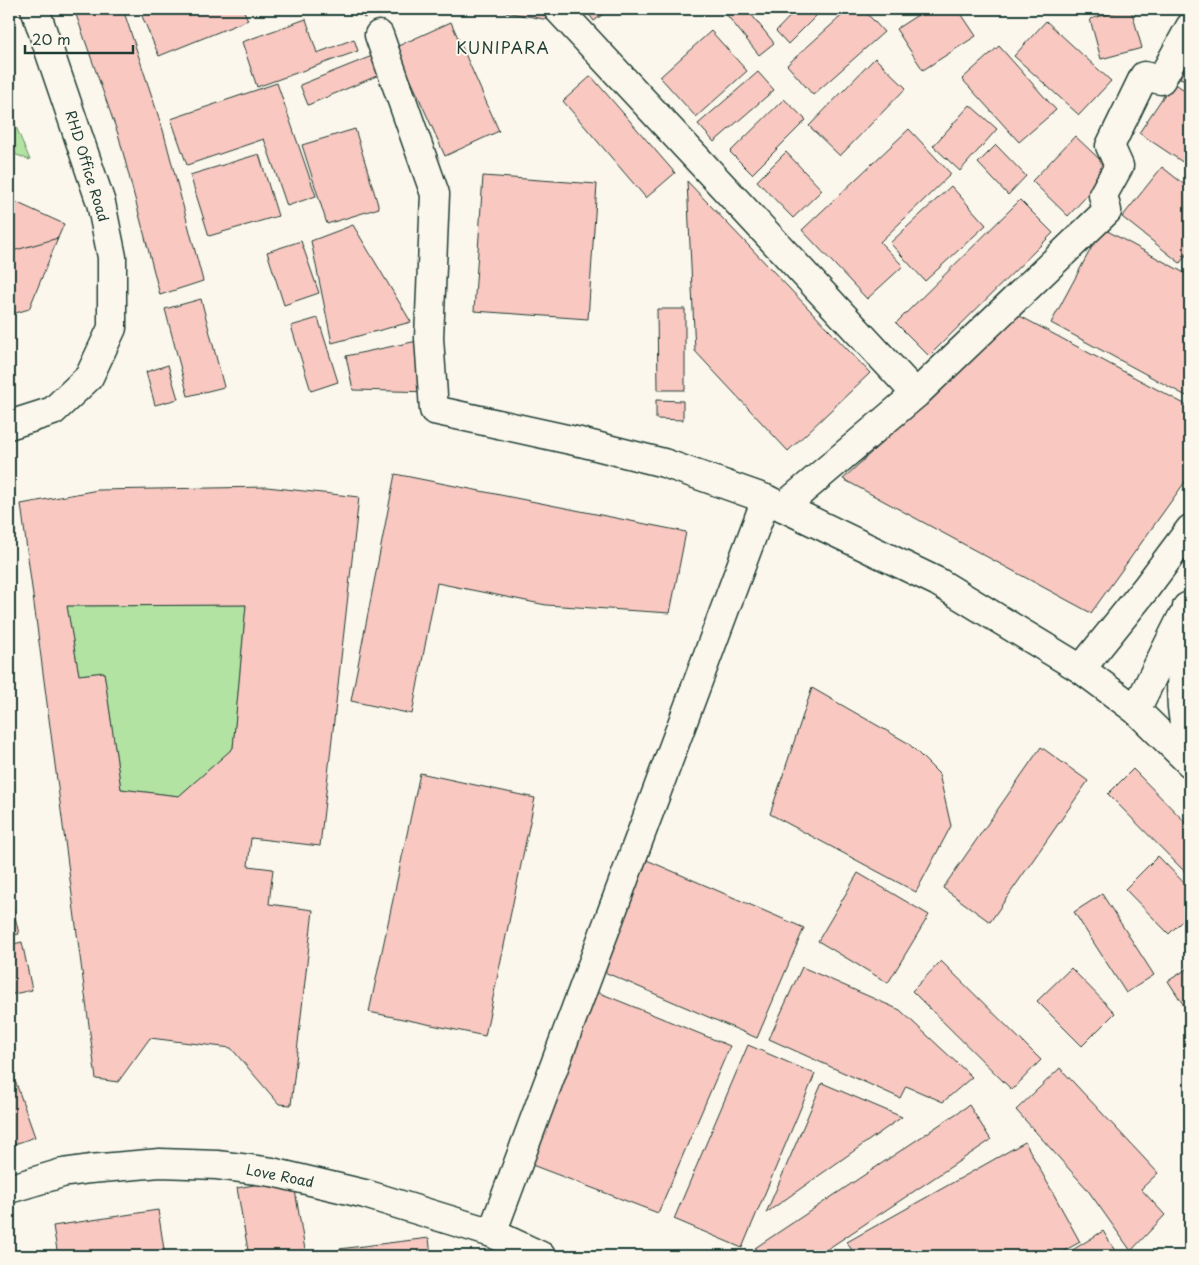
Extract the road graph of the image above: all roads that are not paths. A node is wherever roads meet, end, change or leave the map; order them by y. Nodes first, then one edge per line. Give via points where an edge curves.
1 (35, 9) edge
2 (558, 9) edge
3 (1190, 27) edge
4 (379, 35) dead end
5 (916, 394) junction
6 (9, 425) edge
7 (774, 503) junction
8 (1190, 529) edge
9 (1189, 604) edge
10 (1081, 669) junction
11 (1136, 710) junction
12 (1190, 744) edge
13 (1190, 763) edge
14 (9, 1189) edge
15 (492, 1233) junction
16 (541, 1256) edge

1 - 6 street, RHD Office Road via 101,203 112,257 112,328 89,376 53,411
2 - 5 street
3 - 5 street via 1161,80 1144,76 1110,146 1119,166 1102,195 1107,211
4 - 7 street via 435,194 429,338 434,410 664,463
5 - 7 street
7 - 10 street via 938,582
7 - 15 street
8 - 10 street
9 - 11 street
9 - 12 street via 1181,698 1185,732
10 - 11 street
11 - 13 street
14 - 15 street, Love Road via 62,1173 90,1169 160,1163 217,1165 272,1172 365,1194
15 - 16 street, Love Road

